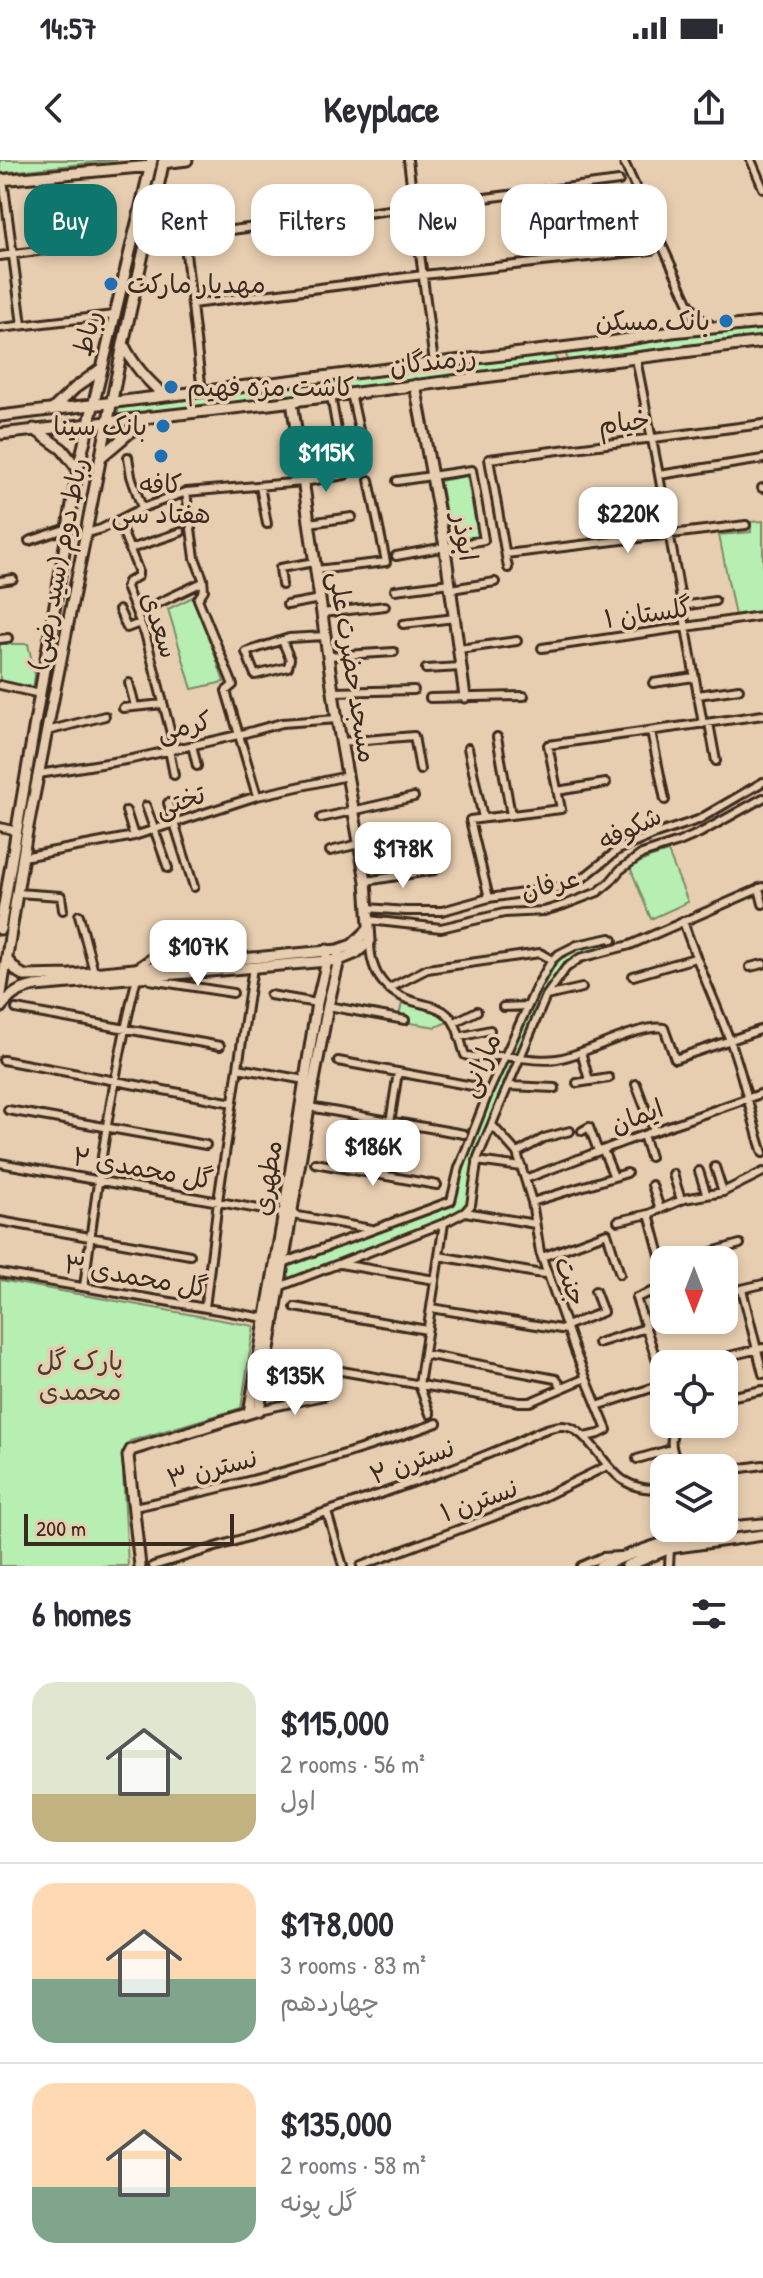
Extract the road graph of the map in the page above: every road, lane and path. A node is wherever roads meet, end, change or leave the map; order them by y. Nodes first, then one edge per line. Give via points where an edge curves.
1 (187, 160) edge
2 (408, 160) edge
3 (623, 160) edge
4 (751, 160) edge
5 (163, 162) edge
6 (151, 163) edge
7 (1, 180) edge
8 (619, 181) dead end
9 (158, 184) edge
10 (411, 184) edge
11 (763, 188) edge
12 (485, 198) edge
13 (390, 210) edge
14 (235, 230) edge
15 (24, 253) edge
16 (13, 255) junction
17 (0, 256) edge
18 (142, 256) edge
19 (186, 256) edge
20 (420, 256) edge
21 (597, 256) edge
22 (423, 275) junction
23 (192, 304) junction
24 (689, 304) junction
25 (114, 315) junction
26 (763, 323) edge
27 (22, 325) junction
28 (0, 328) edge
29 (715, 328) junction
30 (696, 330) junction
31 (763, 342) edge
32 (123, 344) junction
33 (561, 348) junction
34 (636, 359) junction
35 (434, 363) junction
36 (564, 366) junction
37 (101, 369) junction
38 (415, 385) junction
39 (219, 390) junction
40 (202, 392) junction
41 (351, 393) junction
42 (165, 396) junction
43 (331, 396) junction
44 (292, 401) junction
45 (113, 402) junction
46 (93, 405) junction
47 (223, 408) junction
48 (52, 410) junction
49 (148, 417) junction
50 (0, 418) edge
51 (109, 421) junction
52 (89, 423) junction
53 (763, 424) edge
54 (34, 429) junction
55 (337, 430) dead end
56 (0, 433) edge
57 (653, 438) junction
58 (362, 444) dead end
59 (102, 456) junction
60 (128, 457) dead end
61 (763, 459) edge
62 (78, 469) junction
63 (345, 475) dead end
64 (432, 475) junction
65 (659, 475) junction
66 (369, 480) dead end
67 (397, 481) dead end
68 (303, 482) junction
69 (260, 486) junction
70 (186, 492) junction
71 (142, 508) junction
72 (352, 517) dead end
73 (118, 520) junction
74 (309, 523) junction
75 (267, 524) dead end
76 (746, 525) dead end
77 (68, 528) junction
78 (181, 532) dead end
79 (87, 533) junction
80 (670, 534) junction
81 (29, 541) dead end
82 (445, 546) junction
83 (130, 549) junction
84 (506, 554) junction
85 (396, 556) dead end
86 (315, 566) junction
87 (508, 568) dead end
88 (13, 579) dead end
89 (0, 581) edge
90 (203, 582) junction
91 (495, 582) dead end
92 (282, 585) dead end
93 (450, 586) junction
94 (395, 590) dead end
95 (56, 598) junction
96 (320, 599) junction
97 (73, 601) junction
98 (715, 601) dead end
99 (287, 605) dead end
100 (385, 606) dead end
101 (682, 606) junction
102 (119, 610) dead end
103 (137, 613) junction
104 (322, 613) junction
105 (761, 616) dead end
106 (455, 618) junction
107 (140, 623) junction
108 (403, 624) dead end
109 (686, 628) junction
110 (325, 636) junction
111 (282, 640) junction
112 (517, 641) dead end
113 (542, 648) dead end
114 (459, 649) junction
115 (394, 652) dead end
116 (328, 656) junction
117 (461, 667) junction
118 (426, 669) dead end
119 (694, 677) junction
120 (129, 683) dead end
121 (653, 683) dead end
122 (0, 685) edge
123 (739, 689) dead end
124 (414, 690) dead end
125 (333, 692) junction
126 (40, 694) junction
127 (698, 695) junction
128 (524, 696) dead end
129 (465, 697) junction
130 (430, 698) dead end
131 (163, 704) junction
132 (135, 706) junction
133 (123, 708) dead end
134 (763, 715) edge
135 (105, 716) dead end
136 (337, 719) junction
137 (706, 724) junction
138 (47, 731) junction
139 (651, 731) junction
140 (238, 735) junction
141 (497, 737) dead end
142 (341, 742) junction
143 (192, 745) junction
144 (468, 748) dead end
145 (172, 749) junction
146 (716, 761) dead end
147 (197, 766) dead end
148 (420, 770) dead end
149 (39, 774) junction
150 (174, 775) dead end
151 (347, 776) junction
152 (763, 782) edge
153 (606, 783) dead end
154 (557, 791) junction
155 (257, 796) junction
156 (414, 797) dead end
157 (763, 798) edge
158 (665, 800) dead end
159 (168, 803) dead end
160 (146, 806) dead end
161 (126, 811) dead end
162 (354, 812) junction
163 (511, 815) junction
164 (321, 818) dead end
165 (483, 818) junction
166 (175, 824) junction
167 (0, 827) edge
168 (155, 830) junction
169 (17, 831) junction
170 (134, 836) junction
171 (359, 844) junction
172 (330, 851) dead end
173 (400, 851) dead end
174 (23, 857) junction
175 (362, 858) junction
176 (168, 868) dead end
177 (435, 870) dead end
178 (366, 881) junction
179 (194, 887) dead end
180 (761, 888) edge
181 (17, 893) junction
182 (489, 898) junction
183 (763, 904) edge
184 (368, 908) junction
185 (63, 910) dead end
186 (79, 915) dead end
187 (683, 921) junction
188 (369, 924) junction
189 (0, 929) edge
190 (190, 931) dead end
191 (613, 940) dead end
192 (370, 941) junction
193 (339, 955) junction
194 (327, 956) junction
195 (695, 958) junction
196 (7, 960) junction
197 (552, 960) junction
198 (763, 964) edge
199 (253, 967) junction
200 (750, 967) dead end
201 (94, 972) junction
202 (136, 973) junction
203 (25, 976) junction
204 (633, 976) dead end
205 (23, 988) junction
206 (582, 988) dead end
207 (388, 989) junction
208 (233, 993) dead end
209 (270, 995) dead end
210 (546, 996) junction
211 (0, 1000) edge
212 (317, 1003) junction
213 (328, 1006) junction
214 (528, 1006) junction
215 (503, 1007) dead end
216 (0, 1008) edge
217 (16, 1009) dead end
218 (477, 1011) dead end
219 (405, 1020) dead end
220 (455, 1022) junction
221 (124, 1028) junction
222 (763, 1029) edge
223 (490, 1030) dead end
224 (459, 1037) junction
225 (730, 1039) junction
226 (220, 1046) dead end
227 (581, 1052) junction
228 (505, 1056) junction
229 (520, 1058) junction
230 (3, 1060) dead end
231 (338, 1061) dead end
232 (238, 1068) junction
233 (398, 1072) junction
234 (609, 1078) dead end
235 (115, 1080) junction
236 (305, 1080) junction
237 (589, 1080) junction
238 (577, 1083) dead end
239 (636, 1084) dead end
240 (510, 1086) junction
241 (478, 1087) dead end
242 (555, 1088) dead end
243 (763, 1093) edge
244 (748, 1099) junction
245 (233, 1103) junction
246 (309, 1107) junction
247 (8, 1110) dead end
248 (390, 1120) junction
249 (493, 1126) junction
250 (107, 1127) junction
251 (570, 1131) dead end
252 (582, 1131) dead end
253 (654, 1131) junction
254 (464, 1134) dead end
255 (643, 1135) junction
256 (760, 1135) edge
257 (206, 1145) dead end
258 (600, 1150) junction
259 (517, 1153) junction
260 (763, 1153) edge
261 (650, 1157) dead end
262 (477, 1161) junction
263 (0, 1163) edge
264 (315, 1163) dead end
265 (522, 1167) junction
266 (715, 1167) dead end
267 (699, 1171) dead end
268 (627, 1173) dead end
269 (761, 1173) edge
270 (382, 1174) junction
271 (673, 1174) dead end
272 (614, 1177) junction
273 (525, 1179) junction
274 (99, 1181) junction
275 (763, 1184) edge
276 (437, 1185) dead end
277 (652, 1185) dead end
278 (723, 1192) junction
279 (706, 1193) junction
280 (681, 1200) junction
281 (218, 1201) junction
282 (532, 1202) junction
283 (660, 1209) junction
284 (465, 1212) junction
285 (288, 1213) junction
286 (649, 1214) junction
287 (0, 1221) edge
288 (618, 1221) dead end
289 (444, 1223) junction
290 (535, 1224) junction
291 (374, 1230) junction
292 (90, 1236) junction
293 (740, 1244) dead end
294 (658, 1246) edge
295 (733, 1246) edge
296 (190, 1255) dead end
297 (439, 1256) junction
298 (542, 1257) junction
299 (283, 1263) junction
300 (338, 1263) junction
301 (0, 1273) edge
302 (547, 1274) junction
303 (620, 1274) dead end
304 (435, 1280) junction
305 (763, 1284) edge
306 (84, 1287) junction
307 (279, 1287) junction
308 (742, 1289) junction
309 (738, 1290) edge
310 (595, 1291) dead end
311 (650, 1292) edge
312 (295, 1307) dead end
313 (205, 1308) junction
314 (431, 1308) junction
315 (265, 1318) junction
316 (567, 1328) junction
317 (646, 1328) junction
318 (427, 1330) junction
319 (598, 1343) dead end
320 (760, 1348) edge
321 (653, 1350) edge
322 (738, 1353) edge
323 (424, 1354) junction
324 (267, 1358) junction
325 (763, 1374) edge
326 (586, 1378) junction
327 (419, 1385) junction
328 (562, 1387) junction
329 (650, 1389) edge
330 (763, 1390) edge
331 (738, 1395) edge
332 (324, 1396) dead end
333 (597, 1406) junction
334 (254, 1411) junction
335 (430, 1414) dead end
336 (437, 1423) dead end
337 (584, 1437) junction
338 (671, 1438) edge
339 (672, 1449) junction
340 (674, 1454) edge
341 (637, 1459) dead end
342 (763, 1465) edge
343 (607, 1466) junction
344 (738, 1468) edge
345 (650, 1489) edge
346 (134, 1507) junction
347 (327, 1512) junction
348 (763, 1524) edge
349 (738, 1527) edge
350 (763, 1535) edge
351 (738, 1536) edge
352 (667, 1542) edge
353 (674, 1542) edge
354 (628, 1563) edge
355 (140, 1566) edge
356 (153, 1566) edge
357 (343, 1566) edge
358 (361, 1566) edge
359 (581, 1566) edge
360 (600, 1566) edge
361 (669, 1566) edge

1 - 5 main road
2 - 10 street
3 - 24 street
4 - 11 street
5 - 9 main road, رباط
6 - 7 main road
6 - 25 main road, رباط
7 - 16 street
8 - 12 street
13 - 14 street
15 - 16 street
16 - 17 street
16 - 27 street
18 - 32 main road, رباط
19 - 23 street
20 - 22 street
21 - 22 street
22 - 23 street
22 - 35 street
23 - 40 street
24 - 29 street
24 - 30 street
25 - 27 street
25 - 37 main road, رباط
26 - 29 main road, رزمندگان
27 - 28 street
29 - 30 main road, رزمندگان
30 - 33 main road, رزمندگان
31 - 34 main road, رزمندگان
32 - 42 main road via 144,378
32 - 45 main road, رباط
33 - 35 main road, رزمندگان
33 - 36 main road
34 - 36 main road, رزمندگان
34 - 57 street
35 - 39 main road, رزمندگان
36 - 38 main road, رزمندگان
37 - 46 main road, رباط
37 - 48 main road
38 - 41 main road, رزمندگان
38 - 64 main road, ابوذر
39 - 40 main road, رزمندگان
39 - 47 main road
40 - 42 main road, رزمندگان
41 - 43 main road, رزمندگان
41 - 58 street
42 - 45 main road, رزمندگان
43 - 44 main road, رزمندگان
43 - 55 street
44 - 47 main road, رزمندگان
44 - 68 main road, مسجد حضرت علی
45 - 46 main road, رزمندگان
45 - 51 main road, رباط
46 - 48 main road, رزمندگان
46 - 52 main road, رباط
47 - 49 main road, رزمندگان
48 - 50 main road, رزمندگان
49 - 51 main road, رزمندگان
49 - 59 main road
50 - 56 main road
51 - 52 main road, رزمندگان
51 - 59 main road, رباط دوم (سید رضی)
52 - 54 main road, رزمندگان
52 - 62 main road, رباط دوم (سید رضی)
53 - 57 street, خیام
54 - 56 main road, رزمندگان
54 - 62 main road via 62,449
57 - 65 street
57 - 84 street, خیام via 489,459
59 - 79 main road, رباط دوم (سید رضی)
60 - 71 street
61 - 65 street
62 - 77 main road, رباط دوم (سید رضی)
63 - 68 street
64 - 67 street
64 - 82 main road, ابوذر
64 - 82 street via 472,470 484,540
65 - 80 street
66 - 86 street via 386,562
68 - 69 street
68 - 74 main road, مسجد حضرت علی
69 - 70 street
69 - 75 street
70 - 71 street
70 - 90 street
71 - 73 street
72 - 74 street
73 - 79 street
73 - 83 street, سعدی
74 - 86 main road, مسجد حضرت علی
76 - 80 street
77 - 81 street
77 - 95 main road, رباط دوم (سید رضی)
78 - 83 street
79 - 97 main road, رباط دوم (سید رضی)
80 - 84 street
80 - 101 street
82 - 85 street
82 - 93 main road, ابوذر
83 - 103 street, سعدی via 138,576 126,587
84 - 87 street
86 - 92 street via 280,568
86 - 96 main road, مسجد حضرت علی
88 - 89 street
90 - 103 street
90 - 140 street via 198,599 233,685 226,691
91 - 93 street
93 - 94 street
93 - 106 main road, ابوذر
95 - 97 main road
95 - 126 main road, رباط دوم (سید رضی)
96 - 99 street
96 - 104 main road, مسجد حضرت علی
97 - 138 main road, رباط دوم (سید رضی)
98 - 101 street
100 - 104 street
101 - 109 street
102 - 107 street via 127,628
103 - 107 street, سعدی
104 - 110 main road, مسجد حضرت علی
105 - 109 street, گلستان ۱
106 - 108 street
106 - 114 main road, ابوذر
107 - 131 street, سعدی
109 - 113 street, گلستان ۱
109 - 119 street
110 - 111 street
110 - 116 main road, مسجد حضرت علی
111 - 111 street via 246,652 255,675 288,667
112 - 114 street
114 - 117 main road, ابوذر
115 - 116 street
116 - 125 main road, مسجد حضرت علی
117 - 118 street
117 - 129 main road, ابوذر
119 - 121 street
119 - 127 street
120 - 132 street
122 - 126 street
123 - 127 street
124 - 125 street
125 - 136 main road, مسجد حضرت علی
126 - 169 main road, رباط دوم (سید رضی)
127 - 137 street
128 - 129 street
129 - 130 street
131 - 132 street
131 - 145 street, سعدی
132 - 133 street
134 - 137 street
135 - 138 street
136 - 140 street, کرمی via 282,723
136 - 142 main road, مسجد حضرت علی
137 - 139 street
137 - 146 street
138 - 149 main road, رباط دوم (سید رضی)
139 - 154 street via 548,745
139 - 158 street
140 - 143 street, کرمی
140 - 155 street
141 - 163 street
142 - 148 street via 414,736
142 - 151 main road, مسجد حضرت علی
143 - 145 street, کرمی
143 - 147 street
144 - 165 street
145 - 149 street, کرمی
145 - 150 street, سعدی
149 - 174 main road, رباط دوم (سید رضی)
151 - 155 street, تختی
151 - 162 main road, مسجد حضرت علی
152 - 182 street, شکوفه via 698,820 618,850 578,882
153 - 154 street
154 - 163 street via 561,809
155 - 166 street, تختی
156 - 162 street
157 - 188 street, عرفان via 679,842 642,854 598,892 564,905 441,928
159 - 166 street
160 - 168 street
161 - 170 street
162 - 164 street
162 - 171 main road, مسجد حضرت علی
163 - 165 street
165 - 182 street via 470,820
166 - 168 street, تختی
166 - 179 street
167 - 169 street
168 - 170 street, تختی
168 - 176 street
169 - 189 main road, رباط دوم (سید رضی)
170 - 174 street, تختی
171 - 172 street
171 - 175 main road, مسجد حضرت علی
173 - 175 street
174 - 181 main road, رباط دوم (سید رضی)
175 - 178 main road, مسجد حضرت علی
177 - 178 street
178 - 184 main road, مسجد حضرت علی
180 - 183 street
180 - 187 street
181 - 185 street via 61,896
181 - 196 main road, رباط دوم (سید رضی)
182 - 184 street, شکوفه via 442,911
184 - 188 main road, مسجد حضرت علی
186 - 201 street
187 - 195 street
187 - 210 street via 630,945 580,958
188 - 192 main road, مسجد حضرت علی
188 - 193 main road via 363,938
190 - 202 street
191 - 197 street via 577,945
192 - 193 main road via 356,953
192 - 207 street via 370,958
193 - 194 main road
193 - 213 main road, مطهری
194 - 199 main road
194 - 202 main road
194 - 212 main road, مطهری
195 - 204 street
195 - 225 street
196 - 203 main road
196 - 211 main road, رباط دوم (سید رضی)
197 - 207 street via 540,953 427,969
197 - 214 street, مارانی
198 - 200 street
199 - 202 main road
199 - 232 street
201 - 202 main road
201 - 203 main road
202 - 205 main road
202 - 208 street
202 - 221 street
203 - 205 main road
205 - 216 main road
206 - 210 street
207 - 220 street via 446,1012
209 - 212 street
210 - 229 street
212 - 236 main road, مطهری
213 - 219 street
213 - 246 main road, مطهری
214 - 215 street
214 - 228 street, مارانی
217 - 221 street
218 - 220 street
220 - 224 street
221 - 226 street
221 - 235 street
222 - 225 street
223 - 224 street
224 - 228 street via 470,1058
225 - 227 street via 675,1059 664,1028 654,1026
225 - 244 street
227 - 229 street via 558,1059
227 - 237 street
228 - 229 street
228 - 291 street, مارانی via 459,1168 451,1201
229 - 240 street
230 - 235 street
231 - 233 street
232 - 236 street
232 - 245 street
233 - 241 street
233 - 248 street
234 - 237 street
235 - 245 street
235 - 250 street
236 - 285 main road, مطهری
237 - 238 street
239 - 253 street
240 - 242 street
240 - 249 street
243 - 244 street, ایمان
244 - 253 street, ایمان
244 - 256 street
245 - 281 street
246 - 248 street
246 - 285 main road, مطهری
247 - 250 street
248 - 254 street
248 - 270 street
249 - 259 street, جنت
249 - 262 street
250 - 257 street
250 - 274 street
251 - 259 street
252 - 258 street via 589,1127
253 - 255 street, ایمان
255 - 258 street, ایمان
255 - 261 street
256 - 260 street
258 - 272 street
258 - 273 street, ایمان
259 - 265 street, جنت
262 - 265 street
262 - 284 street via 471,1205
263 - 274 street, گل محمدی ۲
264 - 270 street
265 - 273 street, جنت
266 - 278 street
267 - 279 street
268 - 272 street
269 - 275 street
269 - 278 street
270 - 276 street
271 - 280 street
272 - 282 street
273 - 282 street, جنت
274 - 281 street, گل محمدی ۲
274 - 292 street
277 - 283 street
278 - 279 street
279 - 280 street
280 - 283 street
281 - 285 street, گل محمدی ۲
281 - 313 street
282 - 290 street, جنت
283 - 286 street
284 - 289 street
284 - 290 street
285 - 291 street, گل محمدی ۲
285 - 299 main road, مطهری
285 - 315 main road, مطهری
286 - 288 street
286 - 294 street
287 - 292 street
289 - 297 street
289 - 300 street
290 - 298 street, جنت
291 - 299 street, مارانی
292 - 296 street
292 - 306 street
293 - 295 street
297 - 302 street
297 - 304 street
298 - 302 street, جنت
298 - 303 street via 607,1233
299 - 307 main road, مطهری
300 - 304 street
300 - 307 street
301 - 306 street, گل محمدی ۳
302 - 316 street, جنت
304 - 314 street
305 - 308 street
306 - 313 street, گل محمدی ۳
307 - 324 main road, مطهری
308 - 309 street
308 - 320 street
310 - 316 street via 603,1312
311 - 317 street via 636,1298
312 - 318 street
313 - 315 street, گل محمدی ۳
314 - 316 street
314 - 318 street
315 - 334 main road, مطهری
316 - 326 street, جنت
317 - 319 street
317 - 321 street
318 - 323 street
320 - 322 street
320 - 325 street
323 - 327 street
323 - 328 street via 556,1379
324 - 327 street
324 - 334 main road, مطهری
326 - 328 street
326 - 333 street, جنت
327 - 328 street via 519,1402
327 - 335 street
329 - 333 street
330 - 331 street
332 - 334 street
333 - 337 street, جنت via 607,1430
334 - 346 main road via 131,1450
336 - 346 street, نسترن ۳ via 304,1466
337 - 343 street
337 - 347 street, نسترن ۲ via 571,1427 545,1430
338 - 339 street
339 - 340 street
339 - 341 street
342 - 344 street
343 - 345 street via 623,1480
343 - 358 street, نسترن ۱ via 535,1501
346 - 355 main road
347 - 356 street, نسترن ۲
347 - 357 street
348 - 349 main road
350 - 351 main road
352 - 354 main road
353 - 361 street
354 - 359 street via 602,1557
354 - 360 main road

